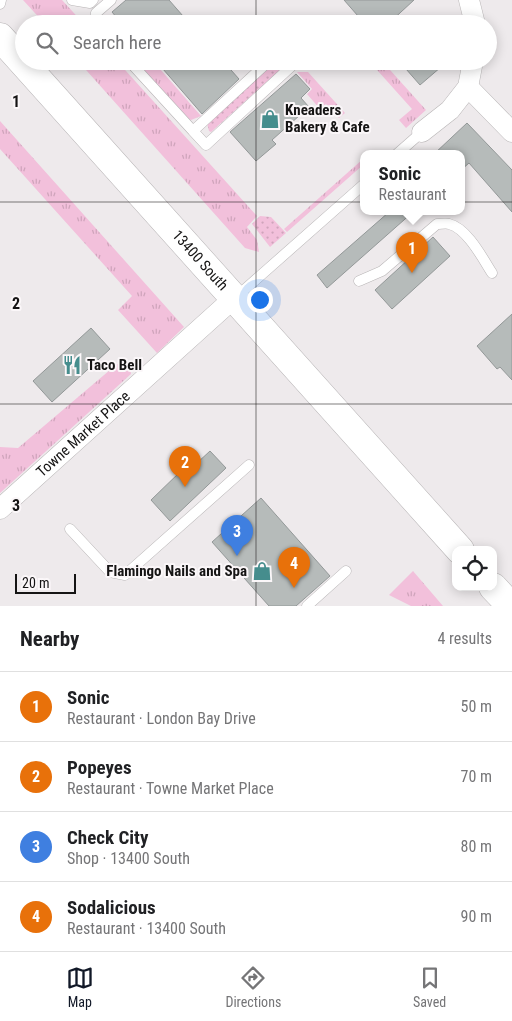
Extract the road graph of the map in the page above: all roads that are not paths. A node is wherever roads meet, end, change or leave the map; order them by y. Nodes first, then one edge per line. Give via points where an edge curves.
1 (2, 0) edge
2 (72, 0) edge
3 (93, 0) edge
4 (111, 0) edge
5 (469, 0) edge
6 (0, 4) edge
7 (96, 15) edge
8 (473, 15) edge
9 (0, 37) edge
10 (15, 54) edge
11 (30, 70) edge
12 (137, 70) edge
13 (260, 70) edge
14 (287, 70) edge
15 (471, 70) edge
16 (468, 87) junction
17 (193, 131) junction
18 (422, 132) joint
19 (512, 132) edge
20 (402, 150) edge
21 (360, 188) edge
22 (492, 273) dead end
23 (359, 281) dead end
24 (234, 298) junction
25 (249, 465) dead end
26 (0, 509) edge
27 (70, 528) dead end
28 (456, 546) edge
29 (346, 571) dead end
30 (497, 591) edge
31 (306, 606) edge
32 (510, 606) edge

1 - 6 lane
2 - 3 lane via 90,3
4 - 7 lane
5 - 8 street
9 - 10 main road, 13400 South
11 - 24 main road, 13400 South
12 - 17 lane
13 - 17 lane
14 - 17 lane via 206,145
15 - 16 street
16 - 18 street via 450,110
16 - 19 street
18 - 20 lane
21 - 24 lane
22 - 23 lane via 458,228 437,224 382,271
24 - 26 street, Towne Market Place
24 - 28 main road, 13400 South
25 - 27 lane via 125,575 110,572
29 - 31 lane
30 - 32 main road

